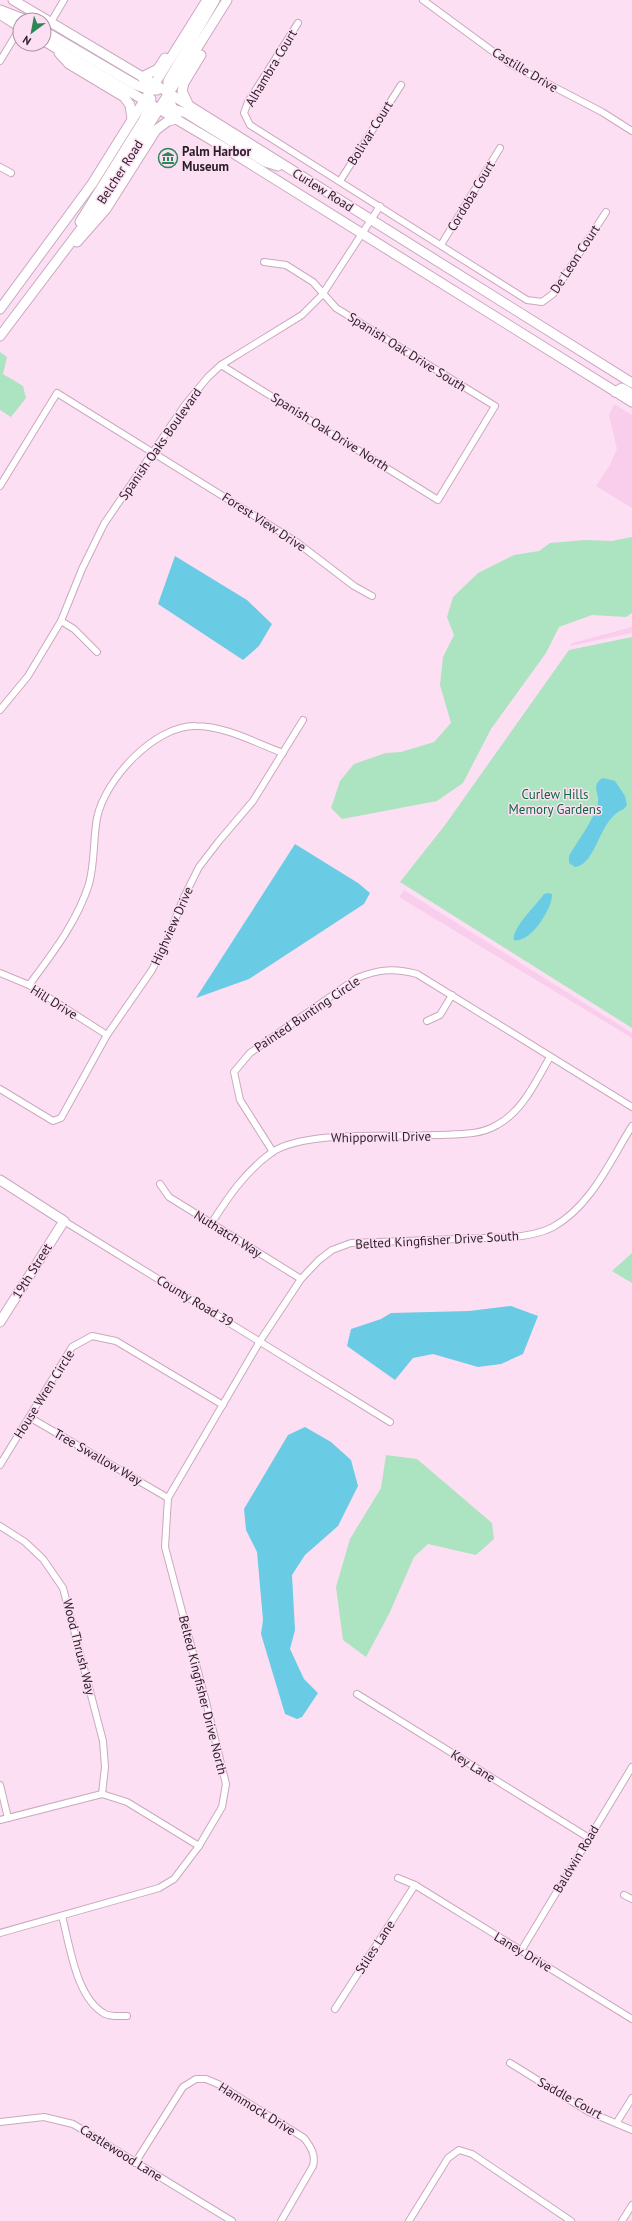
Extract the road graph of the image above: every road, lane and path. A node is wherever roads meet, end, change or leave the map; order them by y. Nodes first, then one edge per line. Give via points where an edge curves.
1 (13, 0) edge
2 (64, 0) edge
3 (204, 0) edge
4 (208, 0) edge
5 (216, 0) edge
6 (227, 0) edge
7 (230, 0) edge
8 (423, 0) edge
9 (0, 10) edge
10 (34, 12) edge
11 (0, 14) edge
12 (12, 15) edge
13 (52, 20) edge
14 (12, 22) edge
15 (52, 23) edge
16 (298, 23) dead end
17 (52, 36) edge
18 (12, 41) edge
19 (52, 45) edge
20 (52, 48) edge
21 (0, 61) edge
22 (142, 76) junction
23 (401, 85) dead end
24 (158, 97) junction
25 (190, 107) junction
26 (132, 119) junction
27 (177, 119) junction
28 (632, 131) edge
29 (500, 148) dead end
30 (0, 167) edge
31 (294, 172) junction
32 (11, 173) dead end
33 (340, 181) junction
34 (380, 206) junction
35 (606, 212) dead end
36 (371, 220) junction
37 (363, 234) junction
38 (441, 245) junction
39 (57, 261) junction
40 (264, 262) dead end
41 (322, 295) junction
42 (0, 309) edge
43 (0, 336) edge
44 (222, 365) junction
45 (632, 384) edge
46 (615, 392) junction
47 (632, 394) edge
48 (632, 402) edge
49 (153, 452) junction
50 (0, 486) edge
51 (438, 500) joint
52 (372, 596) dead end
53 (61, 621) junction
54 (96, 652) dead end
55 (0, 710) edge
56 (303, 720) dead end
57 (283, 753) junction
58 (0, 973) edge
59 (29, 986) junction
60 (452, 995) junction
61 (427, 1021) dead end
62 (107, 1035) junction
63 (550, 1057) junction
64 (0, 1089) edge
65 (632, 1107) edge
66 (632, 1126) edge
67 (273, 1152) junction
68 (0, 1180) edge
69 (160, 1184) dead end
70 (64, 1221) junction
71 (211, 1224) junction
72 (301, 1279) junction
73 (0, 1322) edge
74 (260, 1340) junction
75 (223, 1405) junction
76 (29, 1417) junction
77 (390, 1422) dead end
78 (0, 1465) edge
79 (168, 1498) junction
80 (0, 1526) edge
81 (357, 1694) dead end
82 (632, 1767) edge
83 (0, 1785) edge
84 (102, 1794) junction
85 (8, 1818) junction
86 (0, 1820) edge
87 (589, 1838) junction
88 (199, 1846) junction
89 (398, 1878) dead end
90 (415, 1885) junction
91 (624, 1895) dead end
92 (632, 1899) edge
93 (62, 1916) junction
94 (0, 1933) edge
95 (521, 1951) junction
96 (335, 2010) dead end
97 (127, 2016) dead end
98 (632, 2019) edge
99 (510, 2064) dead end
100 (632, 2098) edge
101 (0, 2122) edge
102 (617, 2122) junction
103 (632, 2130) edge
104 (135, 2163) junction
105 (632, 2205) edge
106 (232, 2221) edge
107 (280, 2221) edge
108 (409, 2221) edge
109 (569, 2221) edge
110 (622, 2221) edge

1 - 10 main road, Curlew Road
2 - 13 street
3 - 22 main road via 159,68
4 - 24 main road, Belcher Road
5 - 24 main road
6 - 24 main road, Belcher Road via 178,80
7 - 25 main road via 220,24 184,84 182,91
8 - 28 street, Castille Drive via 510,64 602,112
9 - 12 main road
11 - 14 main road
15 - 22 main road, Curlew Road
16 - 33 street, Alhambra Court via 248,102 244,113 250,125
17 - 24 main road
18 - 21 street
19 - 24 main road, Curlew Road
20 - 26 main road via 69,64 124,97 130,105
22 - 24 main road, Curlew Road
23 - 33 street, Bolivar Court
24 - 25 main road, Curlew Road
24 - 26 main road, Belcher Road
24 - 27 main road, Curlew Road
24 - 31 main road via 265,162
24 - 39 main road, Belcher Road via 99,205
25 - 31 main road, Curlew Road
26 - 42 main road, Belcher Road via 92,184
27 - 37 main road, Curlew Road
27 - 39 main road via 168,120 156,130 106,209 86,234
29 - 38 street, Cordoba Court
30 - 32 street
31 - 36 main road, Curlew Road
33 - 34 street
34 - 36 street, Spanish Oaks Boulevard
34 - 38 street
35 - 38 street, De Leon Court via 553,294 542,302 527,300
36 - 37 street, Spanish Oaks Boulevard
36 - 45 main road, Curlew Road
37 - 41 street, Spanish Oaks Boulevard
37 - 46 main road, Curlew Road
39 - 43 main road, Belcher Road
40 - 41 street, Spanish Oak Drive South via 286,265 313,282
41 - 44 street, Spanish Oaks Boulevard via 302,315
41 - 51 street, Spanish Oak Drive South via 336,308 495,406
44 - 49 street, Spanish Oaks Boulevard via 208,377 185,405
44 - 51 street, Spanish Oak Drive North
46 - 47 main road via 622,388
46 - 48 main road, Curlew Road
49 - 50 street, Forest View Drive via 57,393
49 - 52 street, Forest View Drive via 295,542 354,586
49 - 53 street, Spanish Oaks Boulevard via 96,539
53 - 54 street via 74,629
53 - 55 street, Spanish Oaks Boulevard via 28,676
56 - 57 street, Highview Drive
57 - 59 street via 224,731 196,726 177,729 159,736 136,756 106,794 98,817 93,864 85,895 70,926
57 - 62 street, Highview Drive via 254,801 199,867 152,970
58 - 59 street, Hill Drive
59 - 62 street, Hill Drive
60 - 61 street via 440,1015
60 - 63 street, Painted Bunting Circle
60 - 67 street, Painted Bunting Circle via 417,974 400,970 374,971 357,978 250,1053 234,1072 240,1100
62 - 64 street, Highview Drive via 61,1118 53,1121
63 - 65 street, Painted Bunting Circle
63 - 67 street, Whipporwill Drive via 515,1112 496,1126 484,1131 424,1136 322,1138 293,1144
66 - 72 street, Belted Kingfisher Drive South via 583,1203 552,1228 531,1235 511,1237 351,1243 332,1250
67 - 71 street, Whipporwill Drive via 237,1186
68 - 70 main road, County Road 39
69 - 71 street, Nuthatch Way via 169,1197
70 - 73 main road, 19th Street
70 - 74 street, County Road 39
71 - 72 street, Nuthatch Way
72 - 74 street, Belted Kingfisher Drive South
74 - 75 street, Belted Kingfisher Drive North
74 - 77 street, County Road 39
75 - 76 street, House Wren Circle via 116,1341 92,1336 72,1347
75 - 79 street, Belted Kingfisher Drive North
76 - 78 street, House Wren Circle
76 - 79 street, Tree Swallow Way
79 - 88 street, Belted Kingfisher Drive North via 165,1547 226,1784 222,1807
80 - 84 street, Wood Thrush Way via 44,1558 64,1588 103,1742 105,1767
81 - 87 street, Key Lane
82 - 87 street, Baldwin Road
83 - 85 street
84 - 85 street
84 - 88 street via 127,1802
85 - 86 street
87 - 95 street, Baldwin Road
88 - 93 street, Belted Kingfisher Drive North via 174,1879 160,1888
89 - 90 street, Laney Drive
90 - 95 street, Laney Drive
90 - 96 street, Stiles Lane
91 - 92 street
93 - 94 street, Belted Kingfisher Drive North
93 - 97 street via 82,1990 106,2014
95 - 98 street, Laney Drive
99 - 102 street, Saddle Court via 589,2112
100 - 102 street
101 - 104 street, Castlewood Lane via 44,2117 64,2121 73,2124
102 - 103 street, Saddle Court
104 - 106 street, Castlewood Lane
104 - 107 street, Hammock Drive via 183,2088 196,2080 218,2084 304,2138 311,2147 314,2156 313,2166
105 - 110 street
108 - 109 street via 448,2158 459,2150 472,2154

